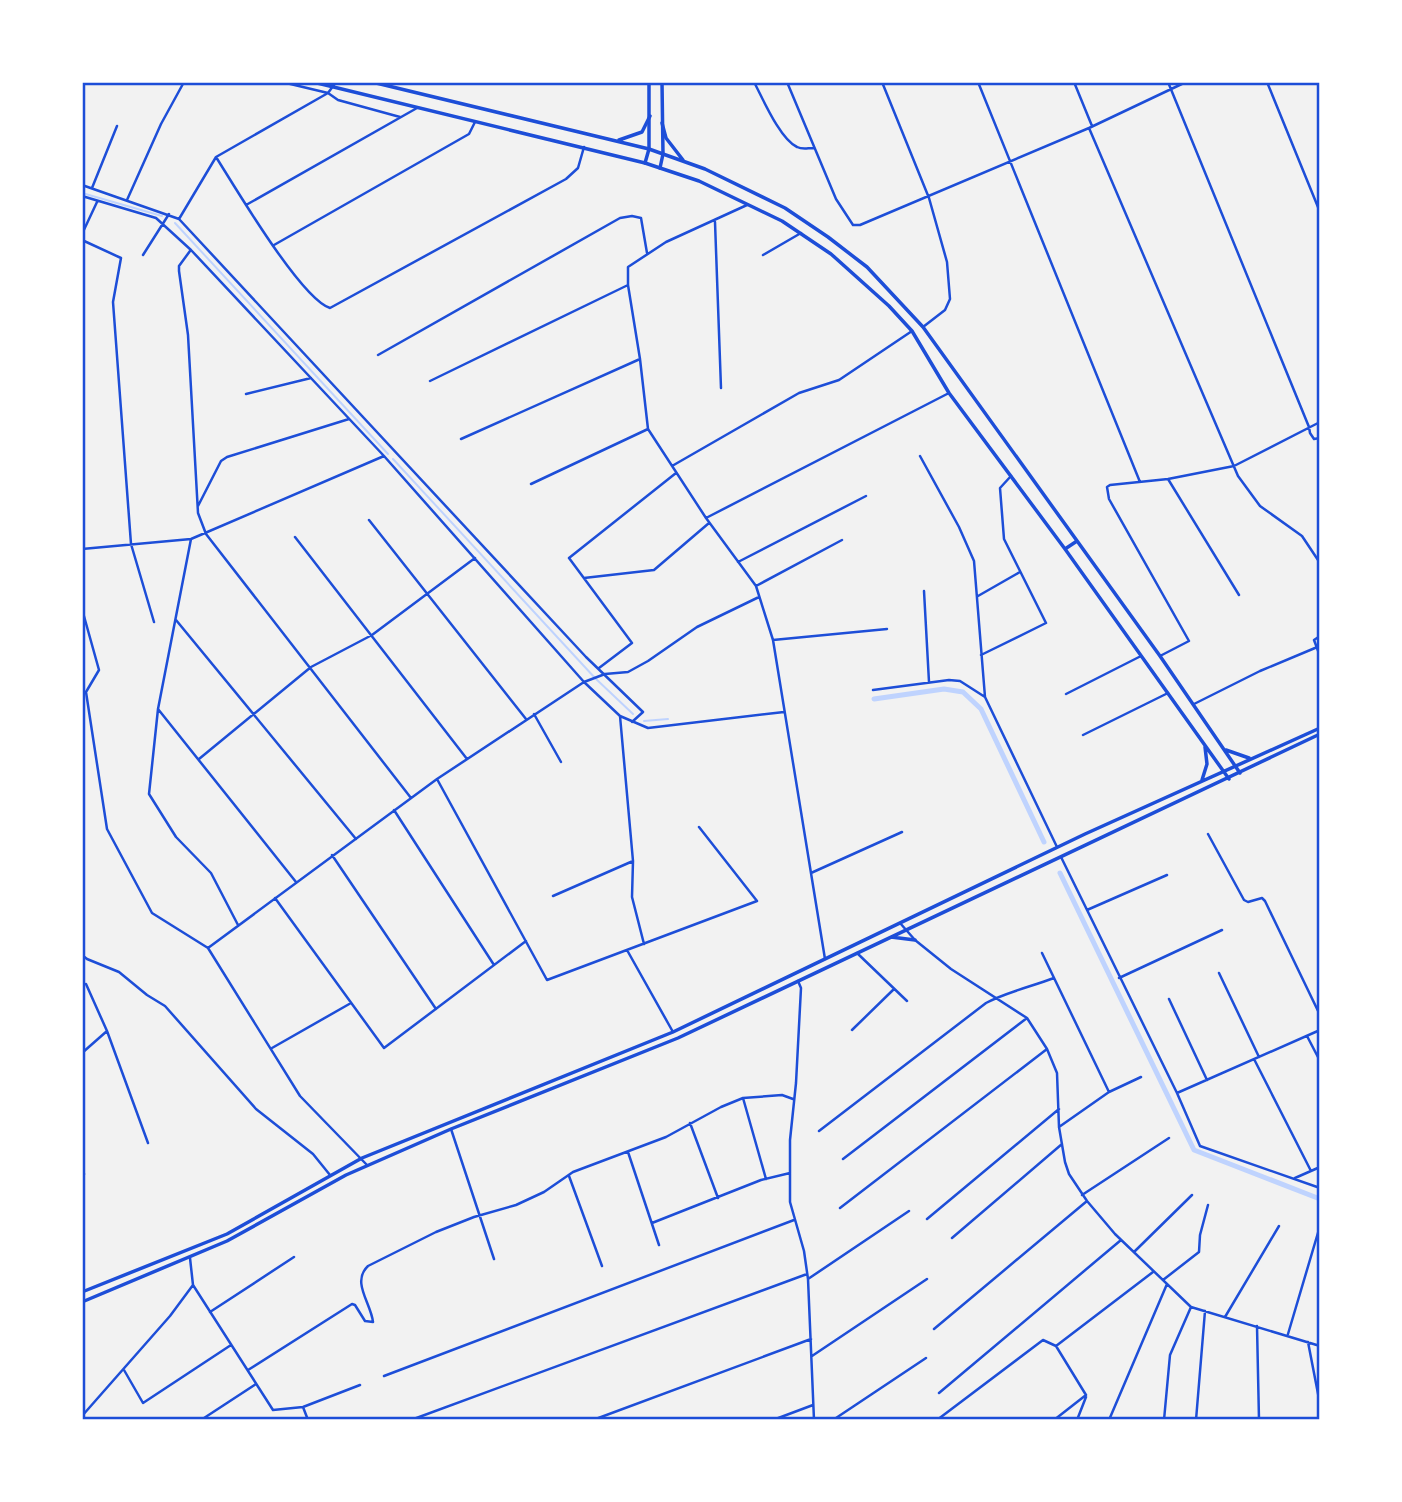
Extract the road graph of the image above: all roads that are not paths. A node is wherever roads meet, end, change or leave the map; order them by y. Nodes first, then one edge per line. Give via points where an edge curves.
1 (184, 82) edge
2 (282, 82) edge
3 (313, 82) edge
4 (372, 82) edge
5 (649, 82) edge
6 (662, 82) edge
7 (754, 82) edge
8 (787, 82) edge
9 (882, 82) edge
10 (978, 82) edge
11 (1074, 82) edge
12 (1168, 82) edge
13 (1186, 82) edge
14 (1267, 82) edge
15 (335, 85) edge
16 (1171, 89) junction
17 (328, 93) junction
18 (417, 108) junction
19 (650, 116) junction
20 (400, 117) junction
21 (475, 122) junction
22 (663, 123) junction
23 (117, 126) dead end
24 (1091, 127) junction
25 (617, 141) junction
26 (584, 147) junction
27 (814, 148) junction
28 (649, 149) junction
29 (663, 154) junction
30 (216, 157) junction
31 (684, 161) junction
32 (1010, 162) junction
33 (645, 163) junction
34 (660, 168) junction
35 (82, 185) edge
36 (92, 188) junction
37 (82, 196) edge
38 (929, 198) junction
39 (127, 200) junction
40 (98, 201) junction
41 (750, 204) junction
42 (246, 205) junction
43 (1320, 212) edge
44 (169, 214) junction
45 (179, 219) junction
46 (715, 222) junction
47 (163, 223) junction
48 (801, 233) junction
49 (82, 234) edge
50 (82, 240) edge
51 (274, 245) junction
52 (191, 250) junction
53 (647, 253) junction
54 (763, 255) dead end
55 (143, 256) dead end
56 (628, 285) junction
57 (923, 327) junction
58 (912, 331) junction
59 (378, 355) dead end
60 (640, 359) junction
61 (311, 378) junction
62 (429, 381) dead end
63 (721, 388) dead end
64 (949, 393) junction
65 (246, 394) dead end
66 (349, 419) junction
67 (1320, 422) edge
68 (1310, 427) junction
69 (648, 429) junction
70 (1320, 438) edge
71 (461, 439) dead end
72 (384, 456) junction
73 (920, 456) dead end
74 (671, 466) junction
75 (1234, 467) junction
76 (676, 473) junction
77 (1012, 477) junction
78 (1168, 479) junction
79 (1140, 482) junction
80 (531, 484) dead end
81 (866, 496) dead end
82 (198, 506) junction
83 (706, 518) junction
84 (369, 520) dead end
85 (709, 523) junction
86 (205, 534) junction
87 (295, 537) dead end
88 (191, 539) junction
89 (842, 540) dead end
90 (1077, 541) junction
91 (131, 544) junction
92 (1065, 549) junction
93 (82, 550) edge
94 (475, 558) junction
95 (738, 562) junction
96 (1320, 563) edge
97 (1020, 572) junction
98 (584, 578) junction
99 (756, 586) junction
100 (924, 591) dead end
101 (428, 594) junction
102 (1239, 595) dead end
103 (978, 596) junction
104 (759, 597) junction
105 (82, 609) edge
106 (176, 619) junction
107 (84, 620) edge
108 (154, 622) dead end
109 (887, 629) dead end
110 (372, 635) junction
111 (1320, 636) edge
112 (772, 640) junction
113 (1315, 648) junction
114 (980, 656) junction
115 (1142, 656) junction
116 (1160, 656) junction
117 (1320, 656) edge
118 (311, 667) junction
119 (599, 668) junction
120 (605, 674) junction
121 (584, 681) junction
122 (929, 683) junction
123 (873, 690) dead end
124 (1168, 693) junction
125 (1066, 694) dead end
126 (985, 697) junction
127 (1194, 704) junction
128 (159, 709) junction
129 (784, 712) junction
130 (254, 714) junction
131 (534, 714) junction
132 (620, 716) junction
133 (526, 719) junction
134 (632, 722) junction
135 (1320, 727) edge
136 (1320, 734) edge
137 (1083, 735) dead end
138 (1205, 745) junction
139 (1224, 749) junction
140 (1251, 758) junction
141 (199, 759) junction
142 (467, 759) junction
143 (561, 762) dead end
144 (1235, 766) junction
145 (1223, 771) junction
146 (1240, 774) junction
147 (437, 779) junction
148 (1229, 779) junction
149 (1201, 782) junction
150 (411, 798) junction
151 (394, 810) junction
152 (699, 827) dead end
153 (902, 832) dead end
154 (1208, 834) dead end
155 (356, 839) junction
156 (1058, 849) junction
157 (332, 855) junction
158 (1061, 857) junction
159 (633, 861) junction
160 (811, 873) junction
161 (1167, 875) dead end
162 (296, 882) junction
163 (553, 896) dead end
164 (275, 898) junction
165 (1087, 910) junction
166 (900, 923) junction
167 (238, 925) junction
168 (905, 929) junction
169 (1222, 930) dead end
170 (889, 937) junction
171 (915, 940) junction
172 (526, 941) junction
173 (644, 944) junction
174 (208, 948) junction
175 (627, 950) junction
176 (857, 953) junction
177 (1042, 953) dead end
178 (82, 955) edge
179 (825, 959) junction
180 (494, 965) junction
181 (1220, 973) dead end
182 (1054, 978) junction
183 (1119, 978) junction
184 (799, 981) junction
185 (86, 984) dead end
186 (894, 989) junction
187 (997, 997) junction
188 (1169, 999) dead end
189 (907, 1001) dead end
190 (352, 1003) junction
191 (436, 1009) junction
192 (1320, 1015) edge
193 (1027, 1018) junction
194 (852, 1030) dead end
195 (1320, 1030) edge
196 (107, 1031) junction
197 (673, 1032) junction
198 (1307, 1036) junction
199 (271, 1049) junction
200 (1047, 1049) junction
201 (82, 1053) edge
202 (1259, 1057) junction
203 (1255, 1059) junction
204 (1320, 1061) edge
205 (1141, 1077) dead end
206 (1207, 1080) junction
207 (1109, 1091) junction
208 (1177, 1093) junction
209 (743, 1098) junction
210 (793, 1099) junction
211 (1059, 1109) junction
212 (691, 1123) junction
213 (1059, 1127) junction
214 (451, 1129) junction
215 (819, 1131) dead end
216 (1169, 1138) dead end
217 (148, 1143) dead end
218 (1062, 1143) junction
219 (628, 1152) junction
220 (362, 1158) junction
221 (843, 1159) dead end
222 (367, 1165) junction
223 (1320, 1167) edge
224 (1311, 1171) junction
225 (790, 1173) junction
226 (330, 1175) junction
227 (569, 1176) junction
228 (1296, 1178) junction
229 (766, 1179) junction
230 (1320, 1188) edge
231 (1082, 1195) junction
232 (1192, 1195) dead end
233 (719, 1198) junction
234 (1087, 1201) junction
235 (1208, 1205) dead end
236 (840, 1208) dead end
237 (909, 1210) dead end
238 (478, 1216) junction
239 (927, 1219) dead end
240 (794, 1220) junction
241 (652, 1223) junction
242 (1279, 1226) dead end
243 (1320, 1226) edge
244 (952, 1238) dead end
245 (1121, 1240) junction
246 (659, 1245) dead end
247 (1134, 1252) junction
248 (294, 1257) dead end
249 (190, 1258) junction
250 (494, 1259) dead end
251 (602, 1266) dead end
252 (1153, 1272) junction
253 (808, 1276) junction
254 (927, 1279) dead end
255 (1165, 1282) junction
256 (193, 1285) junction
257 (82, 1292) edge
258 (82, 1302) edge
259 (1191, 1307) junction
260 (1205, 1311) junction
261 (210, 1312) junction
262 (1225, 1317) junction
263 (1257, 1326) junction
264 (934, 1329) dead end
265 (1287, 1335) junction
266 (811, 1339) junction
267 (1308, 1342) junction
268 (231, 1345) junction
269 (1056, 1346) junction
270 (1320, 1346) edge
271 (811, 1356) junction
272 (926, 1359) dead end
273 (124, 1370) junction
274 (248, 1370) junction
275 (384, 1376) dead end
276 (256, 1384) junction
277 (360, 1384) dead end
278 (939, 1393) dead end
279 (1086, 1395) junction
280 (1320, 1404) edge
281 (813, 1405) junction
282 (303, 1407) junction
283 (82, 1418) edge
284 (201, 1420) edge
285 (308, 1420) edge
286 (411, 1420) edge
287 (593, 1420) edge
288 (773, 1420) edge
289 (814, 1420) edge
290 (833, 1420) edge
291 (937, 1420) edge
292 (1054, 1420) edge
293 (1077, 1420) edge
294 (1109, 1420) edge
295 (1164, 1420) edge
296 (1196, 1420) edge
297 (1259, 1420) edge

1 - 39 street
2 - 17 street
3 - 15 main road
4 - 25 main road
5 - 19 main road
6 - 22 main road
7 - 27 street via 794,146
8 - 27 street
9 - 38 street
10 - 32 street
11 - 24 street
12 - 16 street
13 - 16 street
14 - 43 street
15 - 17 street
15 - 18 main road
16 - 24 street
16 - 68 street
17 - 20 street
17 - 30 street
18 - 20 street
18 - 21 main road
19 - 25 main road via 642,132
19 - 28 main road
20 - 42 street
21 - 26 main road
21 - 51 street via 469,134
22 - 29 main road
22 - 31 main road via 666,138
23 - 36 street
24 - 32 street
24 - 75 street
25 - 28 main road
26 - 33 main road
26 - 51 street via 578,168 566,179 330,308 309,293
27 - 38 street via 853,225
28 - 29 main road
28 - 33 main road
29 - 31 main road
29 - 34 main road
30 - 42 street
30 - 45 street
31 - 57 main road via 785,208 828,237 867,267
32 - 38 street
32 - 79 street
33 - 34 main road
34 - 41 main road
35 - 36 street
36 - 39 street
37 - 40 street
38 - 57 street via 947,262 950,299 945,310
39 - 44 street
40 - 47 street
40 - 49 street
41 - 46 street
41 - 48 main road
42 - 51 street
44 - 45 street
44 - 47 street
45 - 119 street
46 - 53 street
46 - 63 street
47 - 52 street
47 - 55 street
48 - 54 street
48 - 58 main road via 857,276
50 - 91 street via 121,258 113,302
52 - 61 street
52 - 82 street via 178,271 188,335
53 - 56 street via 628,267
53 - 59 street via 641,218 621,219
56 - 60 street
56 - 62 street
57 - 90 main road
58 - 64 main road
58 - 74 street via 839,380 799,393
60 - 69 street
60 - 71 street
61 - 65 street
61 - 66 street
64 - 77 main road
64 - 83 street
66 - 72 street
66 - 82 street via 220,461
67 - 68 street
68 - 70 street via 1314,439
68 - 75 street
69 - 74 street
69 - 80 street
72 - 86 street
72 - 94 street
73 - 103 street via 971,551
74 - 76 street
75 - 78 street
75 - 96 street via 1260,506 1302,536
76 - 83 street
76 - 98 street via 569,558
77 - 92 main road
77 - 97 street via 1000,488 1004,539
78 - 79 street
78 - 102 street
79 - 116 street via 1110,485 1107,491 1189,641
81 - 95 street
82 - 86 street
83 - 85 street
84 - 101 street
85 - 95 street
85 - 98 street via 654,570
86 - 88 street
86 - 118 street
87 - 110 street
88 - 91 street
88 - 106 street
89 - 99 street
90 - 92 main road
90 - 116 main road
91 - 93 street
91 - 108 street
92 - 115 main road
94 - 101 street
94 - 121 street
95 - 99 street
97 - 103 street
97 - 114 street via 1046,624
98 - 119 street via 632,643
99 - 104 street
100 - 122 street
101 - 110 street
101 - 133 street
103 - 114 street
104 - 112 street
104 - 120 street via 697,626 628,672
105 - 107 street
106 - 128 street
106 - 130 street
107 - 174 street via 99,670 86,692 107,829 152,913
109 - 112 street
110 - 118 street
110 - 142 street
111 - 113 street via 1314,640
112 - 129 street
113 - 117 street
113 - 127 street
114 - 126 street
115 - 124 main road
115 - 125 street
116 - 127 main road
118 - 130 street
118 - 150 street
119 - 120 street
120 - 121 street
120 - 134 street via 643,712
121 - 131 street
121 - 132 street
122 - 123 street
122 - 126 street via 960,681
124 - 137 street
124 - 138 main road
126 - 156 street
127 - 139 main road
128 - 141 street
128 - 167 street via 149,794 176,837 211,873
129 - 134 street via 648,728
129 - 160 street
130 - 141 street
130 - 155 street
131 - 133 street
131 - 143 street
132 - 134 street
132 - 159 street
133 - 142 street
135 - 140 main road
136 - 146 main road
138 - 145 main road
138 - 149 main road via 1207,764
139 - 140 main road
139 - 144 main road
140 - 144 main road
141 - 162 street
142 - 147 street
144 - 145 main road
144 - 146 main road
145 - 148 main road
145 - 149 main road
146 - 148 main road
147 - 150 street
147 - 172 street
148 - 158 main road
149 - 156 main road
150 - 151 street
151 - 155 street
151 - 180 street
152 - 173 street via 757,901
153 - 160 street
154 - 192 street via 1244,900 1265,901
155 - 157 street
156 - 166 main road
157 - 162 street
157 - 191 street
158 - 165 street
158 - 168 main road
159 - 163 street
159 - 173 street via 632,897
160 - 179 street
161 - 165 street
162 - 164 street
164 - 167 street
164 - 190 street
165 - 183 street
166 - 168 street
166 - 179 main road
167 - 174 street
168 - 170 main road
168 - 171 street
169 - 183 street
170 - 171 main road
170 - 176 main road
171 - 187 street
172 - 175 street via 547,980
172 - 180 street
173 - 175 street
174 - 199 street
175 - 197 street
176 - 184 main road
176 - 186 street
177 - 182 street
178 - 226 street via 119,972 165,1006 256,1109 313,1154
179 - 197 main road
180 - 191 street
181 - 202 street
182 - 187 street
182 - 207 street
183 - 208 street
184 - 210 street
184 - 214 main road via 677,1038
185 - 196 street
186 - 189 street
186 - 194 street
187 - 193 street
187 - 215 street
188 - 206 street
190 - 191 street via 384,1048
190 - 199 street
193 - 200 street
193 - 221 street
195 - 198 street
196 - 201 street
196 - 217 street
197 - 220 main road
198 - 202 street
198 - 204 street
199 - 220 street via 300,1096
200 - 211 street via 1057,1073
200 - 236 street
202 - 203 street
203 - 206 street
203 - 224 street
205 - 207 street
206 - 208 street
207 - 213 street
208 - 228 street via 1200,1146
209 - 210 street via 782,1095
209 - 212 street
209 - 229 street
210 - 225 street
211 - 213 street
211 - 239 street
212 - 219 street
212 - 233 street
213 - 218 street
214 - 222 main road
214 - 238 street
216 - 231 street
218 - 231 street via 1069,1174
218 - 244 street
219 - 227 street
219 - 241 street
220 - 222 street
220 - 226 main road
222 - 249 main road
223 - 224 street
224 - 228 street
225 - 229 street
225 - 240 street
226 - 257 main road via 227,1234
227 - 238 street via 516,1205
227 - 251 street
228 - 230 street
229 - 233 street
231 - 234 street
232 - 247 street
233 - 241 street
234 - 245 street
234 - 264 street
235 - 255 street via 1199,1252
237 - 253 street
238 - 250 street
238 - 274 street via 436,1232 363,1271 359,1280 373,1322 365,1321 352,1304
240 - 253 street
240 - 275 street
241 - 246 street
242 - 262 street
243 - 265 street
245 - 247 street
245 - 278 street
247 - 252 street
248 - 261 street
249 - 256 street
249 - 258 main road
252 - 255 street
252 - 269 street
253 - 266 street
253 - 286 street
254 - 271 street
255 - 259 street
255 - 294 street
256 - 261 street
256 - 273 street
259 - 260 street
259 - 295 street via 1170,1355
260 - 262 street
260 - 296 street
261 - 268 street
262 - 263 street
263 - 265 street
263 - 297 street
265 - 267 street
266 - 271 street
266 - 287 street
267 - 270 street
267 - 280 street
268 - 273 street via 144,1403
268 - 274 street
269 - 279 street
269 - 291 street via 1043,1340
271 - 281 street
272 - 290 street
273 - 283 street
274 - 276 street
276 - 282 street via 273,1410
276 - 284 street
277 - 282 street
279 - 292 street
279 - 293 street
281 - 288 street
281 - 289 street
282 - 285 street

